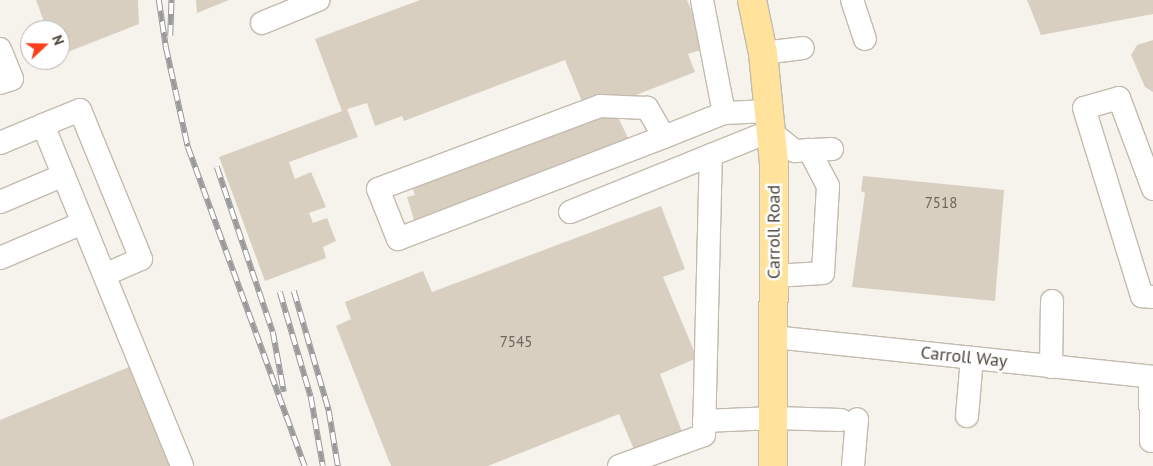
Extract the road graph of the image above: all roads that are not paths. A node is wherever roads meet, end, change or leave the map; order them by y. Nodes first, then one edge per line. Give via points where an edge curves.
1 (318, 0) edge
2 (702, 0) edge
3 (752, 0) edge
4 (852, 0) edge
5 (262, 23) dead end
6 (866, 39) dead end
7 (802, 48) dead end
8 (0, 49) edge
9 (763, 53) junction
10 (0, 83) edge
11 (724, 113) junction
12 (769, 121) junction
13 (43, 125) junction
14 (664, 137) junction
15 (0, 143) edge
16 (832, 149) dead end
17 (809, 150) junction
18 (711, 155) junction
19 (64, 175) junction
20 (1153, 189) edge
21 (0, 202) edge
22 (570, 212) dead end
23 (83, 223) junction
24 (0, 258) edge
25 (104, 274) junction
26 (774, 276) junction
27 (1153, 297) edge
28 (1052, 301) dead end
29 (774, 337) junction
30 (972, 358) junction
31 (1051, 367) junction
32 (1152, 377) edge
33 (967, 416) dead end
34 (774, 418) junction
35 (704, 421) junction
36 (1151, 441) dead end
37 (182, 466) edge
38 (619, 466) edge
39 (773, 466) edge
40 (853, 466) edge

1 - 5 street
2 - 11 street
3 - 9 main road, Carroll Road
4 - 6 street
7 - 9 street
8 - 10 street via 12,78
9 - 12 main road, Carroll Road
11 - 12 street
11 - 14 street
12 - 17 street via 795,151
12 - 18 street
12 - 26 main road, Carroll Road
13 - 15 street
13 - 19 street
13 - 25 street via 80,110 141,259
14 - 14 street via 398,239 378,189 600,106 647,108
16 - 17 street
17 - 26 street via 828,186 823,273
18 - 22 street
18 - 35 street
19 - 21 street
19 - 23 street
20 - 27 street via 1119,98 1084,108 1142,296
23 - 24 street
23 - 25 street
25 - 37 street
26 - 29 main road, Carroll Road
28 - 31 street
29 - 30 street, Carroll Way
29 - 34 main road, Carroll Road
30 - 31 street, Carroll Way
30 - 33 street
31 - 32 street, Carroll Way
32 - 36 street
34 - 35 street
34 - 39 main road, Carroll Road
34 - 40 street via 849,419
35 - 38 street via 704,435

